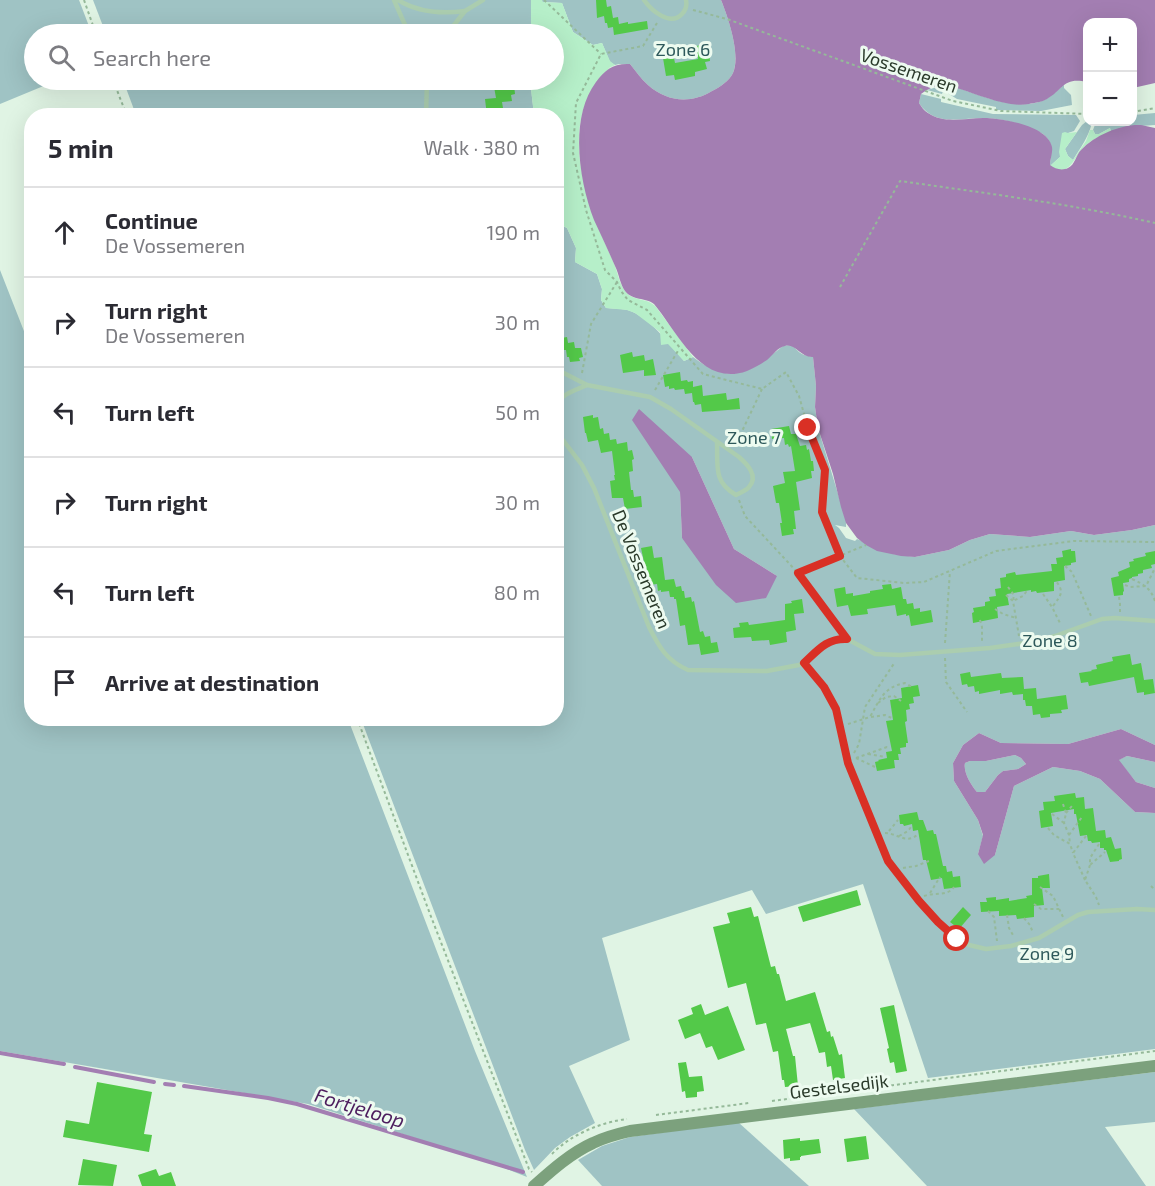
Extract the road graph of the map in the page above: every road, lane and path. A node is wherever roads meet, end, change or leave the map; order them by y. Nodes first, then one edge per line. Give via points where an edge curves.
1 (84, 0) edge
2 (394, 0) edge
3 (399, 0) edge
4 (483, 0) edge
5 (544, 0) edge
6 (644, 0) edge
7 (686, 0) edge
8 (686, 8) junction
9 (465, 11) junction
10 (662, 16) junction
11 (92, 24) edge
12 (405, 24) edge
13 (455, 24) edge
14 (601, 54) junction
15 (117, 90) edge
16 (427, 90) edge
17 (124, 108) edge
18 (426, 108) edge
19 (1155, 108) edge
20 (1137, 111) edge
21 (1083, 114) edge
22 (1155, 224) edge
23 (617, 282) junction
24 (840, 287) dead end
25 (679, 349) junction
26 (564, 373) edge
27 (580, 382) junction
28 (587, 385) junction
29 (762, 389) junction
30 (564, 396) edge
31 (650, 397) junction
32 (564, 441) edge
33 (717, 442) junction
34 (732, 452) junction
35 (736, 495) junction
36 (1155, 542) edge
37 (866, 545) dead end
38 (840, 556) junction
39 (1065, 566) dead end
40 (1155, 568) edge
41 (798, 573) junction
42 (1132, 579) dead end
43 (1055, 580) dead end
44 (1125, 585) dead end
45 (1146, 586) junction
46 (1008, 587) dead end
47 (1026, 590) dead end
48 (1043, 594) dead end
49 (1006, 595) dead end
50 (1119, 597) dead end
51 (1013, 601) junction
52 (1155, 601) edge
53 (1052, 607) junction
54 (995, 609) dead end
55 (1016, 618) junction
56 (1119, 618) junction
57 (980, 620) dead end
58 (1093, 621) junction
59 (1155, 621) edge
60 (1064, 633) junction
61 (847, 639) junction
62 (1020, 644) junction
63 (981, 648) junction
64 (900, 655) junction
65 (804, 663) junction
66 (912, 687) dead end
67 (901, 701) dead end
68 (877, 704) junction
69 (870, 717) junction
70 (894, 719) dead end
71 (863, 720) junction
72 (360, 726) edge
73 (840, 726) junction
74 (890, 748) dead end
75 (867, 754) junction
76 (885, 757) dead end
77 (856, 758) junction
78 (875, 767) dead end
79 (1063, 804) dead end
80 (1072, 807) dead end
81 (1066, 813) junction
82 (1052, 814) dead end
83 (1082, 817) dead end
84 (898, 820) dead end
85 (1064, 823) junction
86 (911, 827) dead end
87 (1048, 828) dead end
88 (888, 832) junction
89 (918, 834) dead end
90 (877, 835) junction
91 (1069, 835) junction
92 (898, 836) junction
93 (1086, 836) dead end
94 (1070, 843) junction
95 (1099, 844) dead end
96 (1105, 852) dead end
97 (1074, 853) junction
98 (929, 861) dead end
99 (1089, 865) junction
100 (894, 869) junction
101 (940, 878) dead end
102 (1085, 880) junction
103 (1151, 886) dead end
104 (954, 887) dead end
105 (1040, 887) dead end
106 (1155, 890) edge
107 (930, 894) junction
108 (916, 898) junction
109 (1034, 904) dead end
110 (1059, 909) junction
111 (1155, 910) edge
112 (988, 911) dead end
113 (1101, 911) junction
114 (1007, 915) dead end
115 (1024, 918) dead end
116 (1066, 922) junction
117 (1035, 939) junction
118 (1016, 944) junction
119 (998, 947) junction
120 (1155, 1066) edge
121 (536, 1180) edge

1 - 11 path
2 - 12 lane
3 - 9 lane via 435,13
4 - 9 lane
5 - 14 path
6 - 10 lane
7 - 8 lane
8 - 10 lane via 677,18
8 - 21 path, Vossemeren via 728,19 953,101 1001,111
9 - 13 lane
10 - 14 path via 643,46
14 - 23 path via 576,103 573,153 605,270
15 - 17 path
16 - 18 lane
19 - 20 path
22 - 24 path via 1092,210 900,181
23 - 25 path via 628,300 647,310
23 - 27 path via 591,324
25 - 29 path via 703,374
25 - 31 path
26 - 27 lane
27 - 28 lane
28 - 30 lane
28 - 31 lane
29 - 34 path
29 - 38 path via 786,372 799,396 825,470 822,512
31 - 33 lane
32 - 65 lane, De Vossemeren via 594,488 649,627 670,660 688,670 766,671
33 - 34 lane
33 - 35 lane via 721,484
34 - 35 lane via 746,463 753,480 749,488
35 - 41 path via 745,516
36 - 38 path via 1074,541 996,551 924,582 904,583 856,578
37 - 38 path
38 - 41 path
39 - 58 path via 1072,572
40 - 45 path
41 - 61 path
42 - 45 path
43 - 53 path via 1061,595
44 - 45 path
45 - 52 path
46 - 51 path
47 - 51 path
48 - 53 path
49 - 51 path
50 - 56 path
51 - 55 path
53 - 60 path
54 - 55 path
55 - 62 path
56 - 58 lane
56 - 59 lane
57 - 63 path
58 - 60 lane
60 - 62 lane
61 - 64 lane via 875,654
61 - 65 lane via 827,642
62 - 63 lane
63 - 64 lane
64 - 71 path via 865,706
65 - 73 lane via 831,698
66 - 68 path via 905,682 893,685
67 - 68 path via 894,696
68 - 69 path
69 - 70 path via 885,715
69 - 71 path
71 - 73 path
71 - 77 path via 860,744 850,760
72 - 121 path
73 - 90 lane via 848,763
74 - 75 path
75 - 76 path
75 - 77 path
77 - 78 path
79 - 81 path
80 - 81 path
81 - 85 path
82 - 85 path
83 - 91 path
84 - 88 path
85 - 91 path
86 - 92 path
87 - 94 path
88 - 90 path
88 - 92 path
89 - 92 path via 908,840
90 - 100 lane
91 - 94 path
93 - 97 path
94 - 97 path
95 - 99 path
96 - 99 path
97 - 102 path
98 - 100 path
99 - 102 path
100 - 108 lane
101 - 107 path
102 - 113 path
103 - 106 path
104 - 107 path via 944,894
105 - 110 path via 1053,896
107 - 108 path
108 - 119 lane via 957,939 986,949
109 - 110 path via 1041,909
110 - 116 path
111 - 113 lane
112 - 119 path via 994,917
113 - 116 lane via 1078,915
114 - 118 path
115 - 117 path
116 - 117 lane
117 - 118 lane
118 - 119 lane
120 - 121 main road, Gestelsedijk via 630,1131 601,1139

